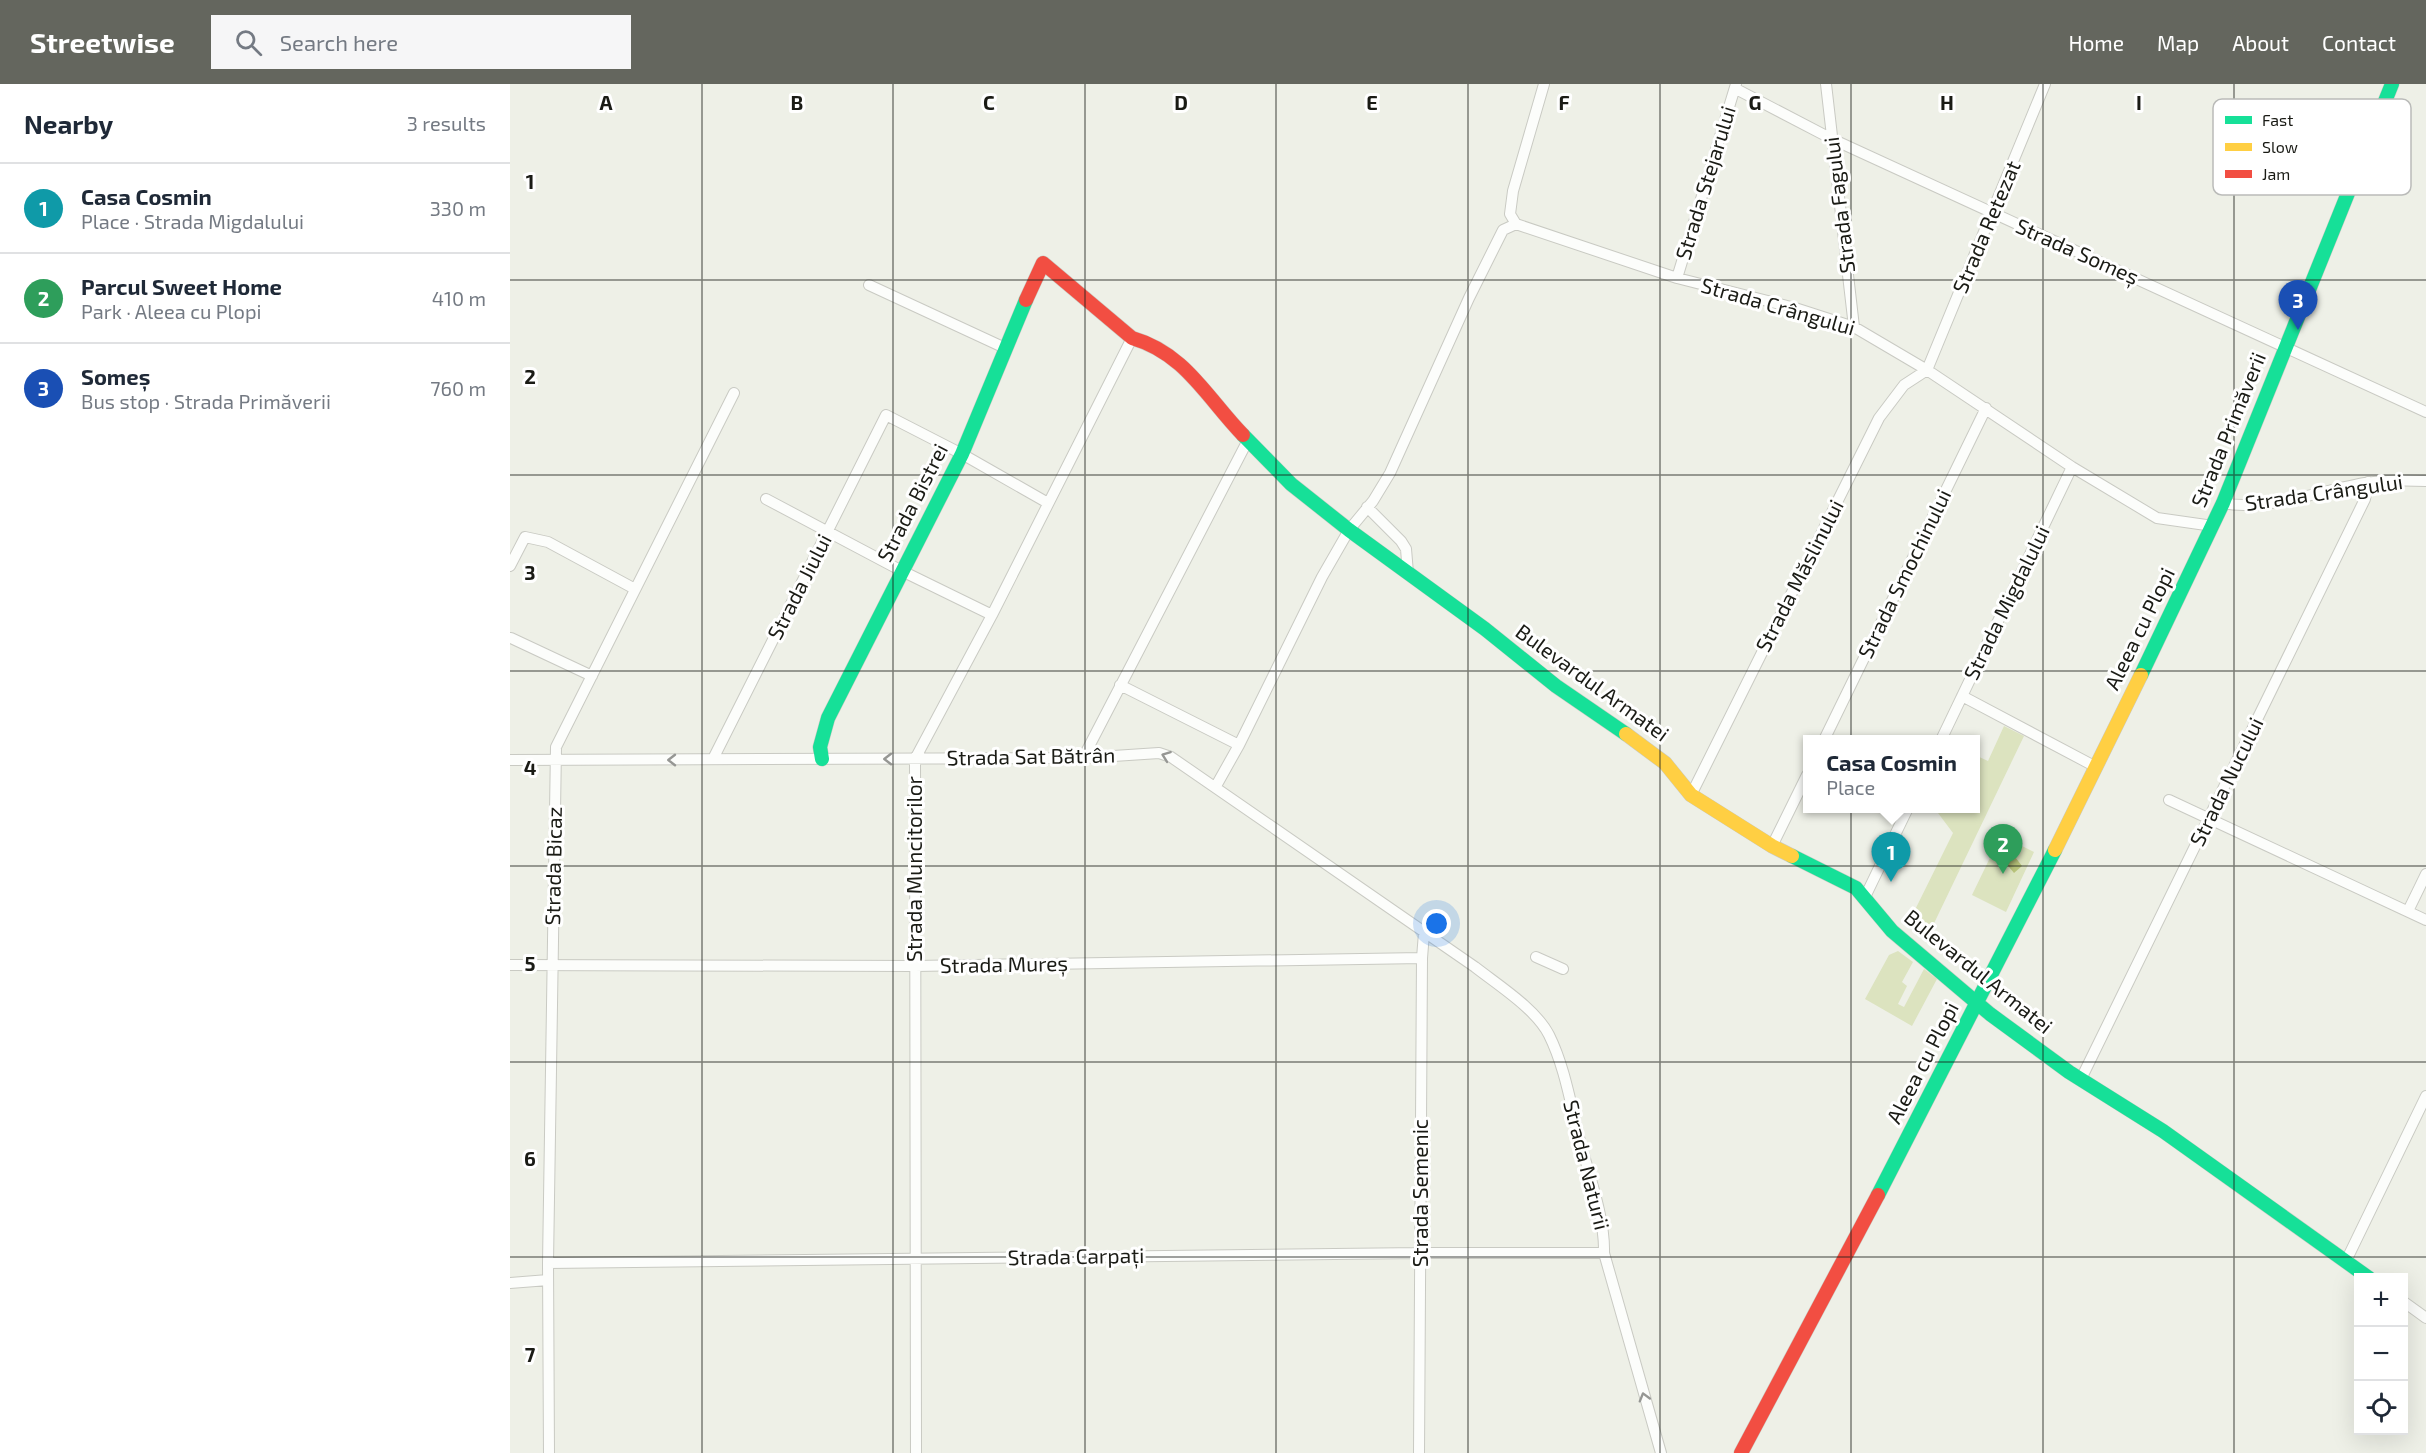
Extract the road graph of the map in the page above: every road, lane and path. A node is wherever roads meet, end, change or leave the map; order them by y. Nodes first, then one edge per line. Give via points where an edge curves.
1 (1544, 84) edge
2 (1826, 84) edge
3 (2045, 84) edge
4 (2392, 84) edge
5 (1736, 86) edge
6 (2386, 99) edge
7 (1832, 139) junction
8 (2347, 195) edge
9 (1993, 214) junction
10 (1515, 224) junction
11 (1043, 263) joint
12 (1677, 278) junction
13 (869, 285) dead end
14 (1854, 327) junction
15 (1131, 338) junction
16 (2285, 347) junction
17 (1005, 348) junction
18 (1927, 370) junction
19 (734, 393) dead end
20 (1986, 408) junction
21 (2426, 412) edge
22 (1248, 440) junction
23 (962, 454) junction
24 (2072, 466) junction
25 (2426, 481) edge
26 (2368, 483) junction
27 (766, 499) dead end
28 (1048, 503) junction
29 (2223, 503) junction
30 (1366, 507) junction
31 (2213, 526) junction
32 (1349, 530) junction
33 (828, 531) junction
34 (510, 566) edge
35 (902, 571) junction
36 (1408, 573) junction
37 (635, 589) junction
38 (992, 615) junction
39 (511, 638) edge
40 (591, 676) junction
41 (1120, 685) junction
42 (1962, 696) junction
43 (1826, 735) edge
44 (1943, 735) edge
45 (1239, 745) junction
46 (1083, 758) junction
47 (713, 759) junction
48 (822, 759) junction
49 (915, 759) junction
50 (510, 760) edge
51 (556, 760) junction
52 (2096, 766) junction
53 (1803, 783) edge
54 (1216, 786) junction
55 (1691, 795) junction
56 (2169, 800) dead end
57 (1906, 813) edge
58 (2209, 819) junction
59 (1772, 846) junction
60 (2426, 874) edge
61 (1865, 897) junction
62 (2408, 911) junction
63 (2426, 920) edge
64 (1424, 933) junction
65 (1536, 957) dead end
66 (1422, 958) junction
67 (510, 965) edge
68 (551, 965) junction
69 (915, 966) junction
70 (1563, 969) dead end
71 (1978, 1003) junction
72 (2081, 1079) junction
73 (2426, 1096) edge
74 (1421, 1252) junction
75 (1604, 1253) junction
76 (917, 1259) junction
77 (2346, 1261) junction
78 (548, 1263) junction
79 (2363, 1273) edge
80 (548, 1280) junction
81 (510, 1282) edge
82 (2408, 1305) edge
83 (2425, 1315) edge
84 (549, 1453) edge
85 (916, 1453) edge
86 (1419, 1453) edge
87 (1661, 1453) edge
88 (1741, 1453) edge

1 - 10 street via 1514,191 1510,214
2 - 7 street, Strada Fagului
3 - 9 street, Strada Retezat
4 - 6 street, Strada Primăverii
5 - 7 street, Strada Someș
5 - 12 street, Strada Stejarului
7 - 9 street, Strada Someș
7 - 14 street, Strada Fagului
8 - 16 street, Strada Primăverii
9 - 16 street, Strada Someș
9 - 18 street, Strada Retezat
10 - 12 street, Strada Crângului
10 - 30 street via 1503,230 1494,246 1390,473
11 - 15 street, Bulevardul Armatei
11 - 17 street, Strada Bistrei
12 - 14 street, Strada Crângului
13 - 17 street
14 - 18 street, Strada Crângului
15 - 22 street, Bulevardul Armatei via 1150,343 1185,367
15 - 28 street, Strada Muncitorilor
16 - 21 street, Strada Someș
16 - 29 street, Strada Primăverii
17 - 23 street, Strada Bistrei
18 - 20 street, Strada Crângului
18 - 55 street, Strada Măslinului via 1904,385 1879,418
19 - 37 street, Strada Bicaz
20 - 24 street, Strada Crângului
20 - 43 street, Strada Smochinului
22 - 32 street, Bulevardul Armatei via 1291,484
22 - 41 street
23 - 28 street
23 - 33 street, Strada Jiului via 886,415
23 - 35 street, Strada Bistrei
24 - 31 street, Strada Crângului via 2157,518
24 - 42 street, Strada Migdalului
25 - 26 street, Strada Crângului
26 - 29 street, Strada Crângului via 2257,504
26 - 58 street, Strada Nucului via 2365,499
27 - 33 street
28 - 38 street, Strada Muncitorilor
29 - 31 street, Strada Primăverii
30 - 32 street
30 - 36 street via 1401,541 1406,549
31 - 52 street, Aleea cu Plopi
32 - 36 street, Bulevardul Armatei
32 - 45 street
33 - 35 street
33 - 47 street, Strada Jiului
34 - 37 street via 525,537 548,542
35 - 38 street
35 - 48 street, Strada Bistrei via 828,718 820,747
36 - 55 street, Bulevardul Armatei via 1556,686 1647,748
37 - 40 street, Strada Bicaz
38 - 49 street, Strada Muncitorilor
39 - 40 street
40 - 51 street, Strada Bicaz via 556,747
41 - 45 street
41 - 46 street
42 - 44 street, Strada Migdalului
42 - 52 street
45 - 54 street
46 - 49 street, Strada Sat Bătrân
54 -> 46 street, Strada Sat Bătrân via 1159,753
47 - 48 street, Strada Sat Bătrân
47 -> 51 street, Strada Sat Bătrân
49 -> 48 street, Strada Sat Bătrân
49 - 69 street, Strada Muncitorilor
50 - 51 street, Strada Sat Bătrân
51 - 68 street, Strada Bicaz
52 - 71 street, Aleea cu Plopi
53 - 59 street
54 - 64 street, Strada Sat Bătrân
55 - 59 street, Bulevardul Armatei
56 - 58 street
57 - 61 street
58 - 62 street
58 - 72 street, Strada Nucului
59 - 61 street, Bulevardul Armatei via 1856,888
60 - 62 street
61 - 71 street, Bulevardul Armatei via 1892,931
62 - 63 street
64 - 66 street, Strada Semenic
64 - 75 street, Strada Naturii via 1513,997 1549,1034 1582,1147 1605,1241
65 - 70 street
66 - 69 street, Strada Mureș
66 - 74 street, Strada Semenic
67 - 68 street, Strada Mureș
68 - 69 street, Strada Mureș
68 - 78 street, Strada Bicaz
69 - 76 street, Strada Muncitorilor
71 - 72 street, Bulevardul Armatei
71 - 88 street, Aleea cu Plopi
72 - 77 street, Bulevardul Armatei via 2163,1131
73 - 77 street
74 - 75 street, Strada Carpați
74 - 76 street, Strada Carpați
74 - 86 street, Strada Semenic
87 -> 75 street, Strada Naturii
76 - 78 street, Strada Carpați
76 - 85 street, Strada Muncitorilor
77 - 79 street, Bulevardul Armatei
78 - 80 street, Strada Bicaz
80 - 81 street
80 - 84 street, Strada Bicaz
82 - 83 street

